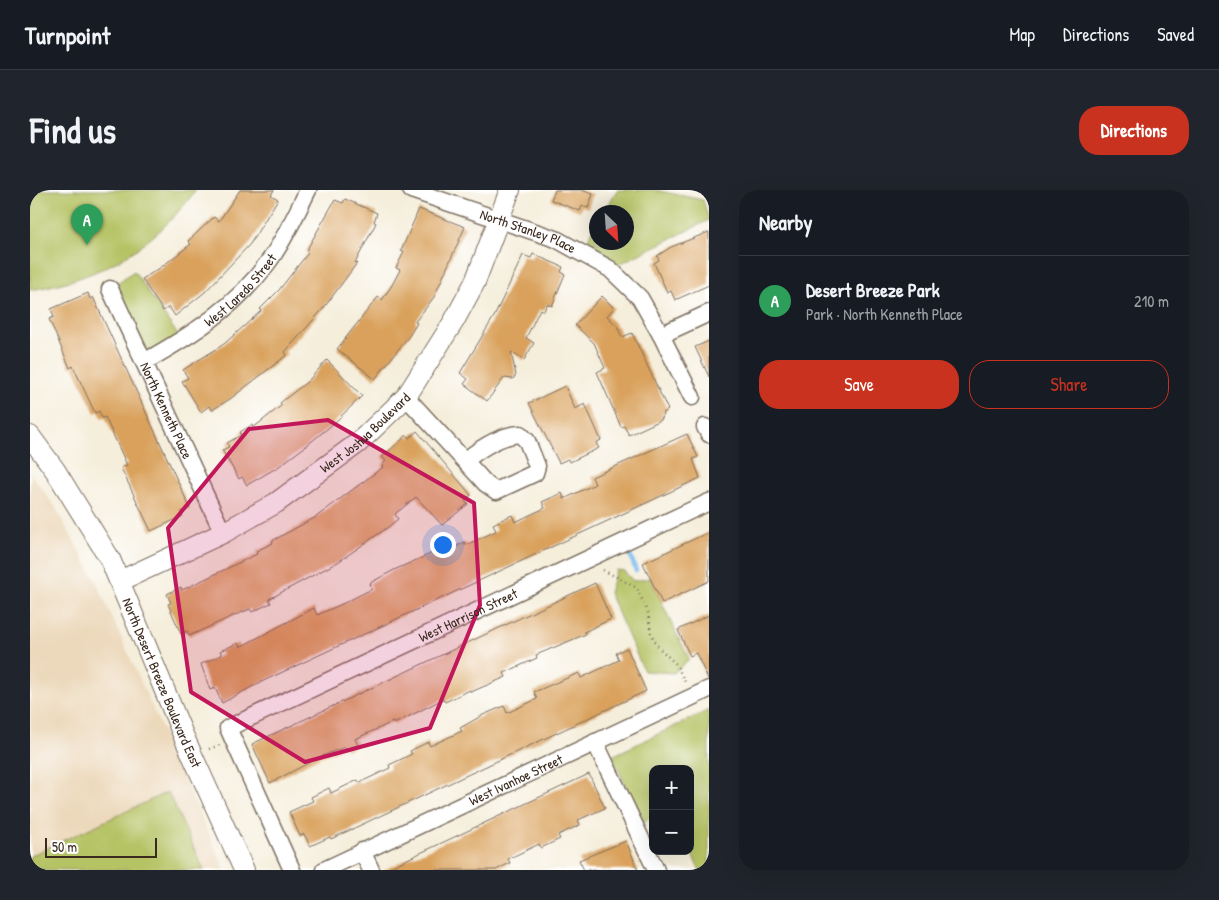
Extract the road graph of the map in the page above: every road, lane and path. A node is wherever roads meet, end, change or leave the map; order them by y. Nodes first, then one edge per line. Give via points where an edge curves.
1 (308, 190) edge
2 (411, 190) edge
3 (510, 190) edge
4 (499, 220) junction
5 (110, 288) dead end
6 (709, 313) edge
7 (661, 335) junction
8 (144, 362) junction
9 (406, 397) junction
10 (692, 397) dead end
11 (30, 436) edge
12 (466, 460) dead end
13 (709, 502) edge
14 (223, 533) junction
15 (594, 557) junction
16 (120, 581) junction
17 (709, 689) edge
18 (692, 697) junction
19 (230, 734) junction
20 (595, 742) junction
21 (206, 750) dead end
22 (362, 851) junction
23 (244, 870) edge
24 (292, 870) edge
25 (324, 870) edge
26 (371, 870) edge
27 (656, 870) edge

1 - 8 street, West Laredo Street via 284,237 247,288 217,316
2 - 4 street, North Stanley Place
3 - 4 street, West Joshua Boulevard
4 - 7 street, North Stanley Place via 556,239 610,269 640,298
4 - 9 street, West Joshua Boulevard via 475,282
5 - 8 street, North Kenneth Place
6 - 7 street
7 - 10 street, North Stanley Place
8 - 14 street, North Kenneth Place
9 - 12 street
9 - 14 street, West Joshua Boulevard via 358,443 320,472 276,503
11 - 16 street, North Desert Breeze Boulevard East via 74,499
13 - 15 street, West Harrison Street
14 - 16 street, West Joshua Boulevard
15 - 18 path via 601,569 637,588 648,613 651,634 659,648 676,664
15 - 19 street, West Harrison Street
16 - 23 street, North Desert Breeze Boulevard East via 184,737
17 - 18 street, West Ivanhoe Street
18 - 20 street, West Ivanhoe Street
19 - 21 path
19 - 24 street
20 - 22 street, West Ivanhoe Street
20 - 27 street
22 - 25 street, West Ivanhoe Street
22 - 26 street

